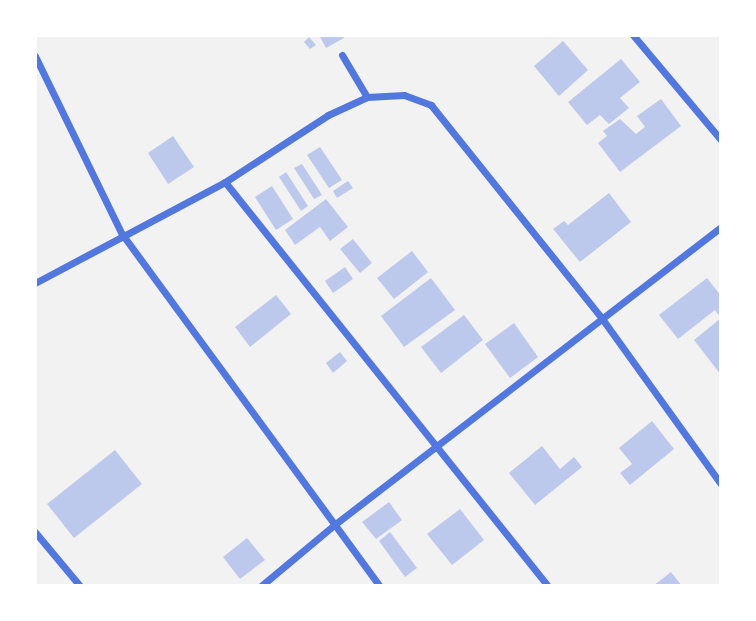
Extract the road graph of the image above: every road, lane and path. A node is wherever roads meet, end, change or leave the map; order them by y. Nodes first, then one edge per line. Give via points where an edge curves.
1 (633, 35) edge
2 (342, 55) dead end
3 (35, 56) edge
4 (366, 97) junction
5 (721, 140) edge
6 (225, 182) junction
7 (721, 227) edge
8 (122, 234) junction
9 (35, 283) edge
10 (603, 320) junction
11 (439, 446) junction
12 (721, 484) edge
13 (334, 525) junction
14 (35, 533) edge
15 (80, 586) edge
16 (261, 586) edge
17 (380, 586) edge
18 (548, 586) edge

1 - 5 street
2 - 4 street
3 - 8 street
4 - 6 street via 328,115
4 - 10 street via 404,95 431,105
6 - 8 street
6 - 11 street
7 - 10 street
8 - 9 street
8 - 13 street
10 - 11 street
10 - 12 street
11 - 13 street
11 - 18 street
13 - 16 street
13 - 17 street
14 - 15 street

